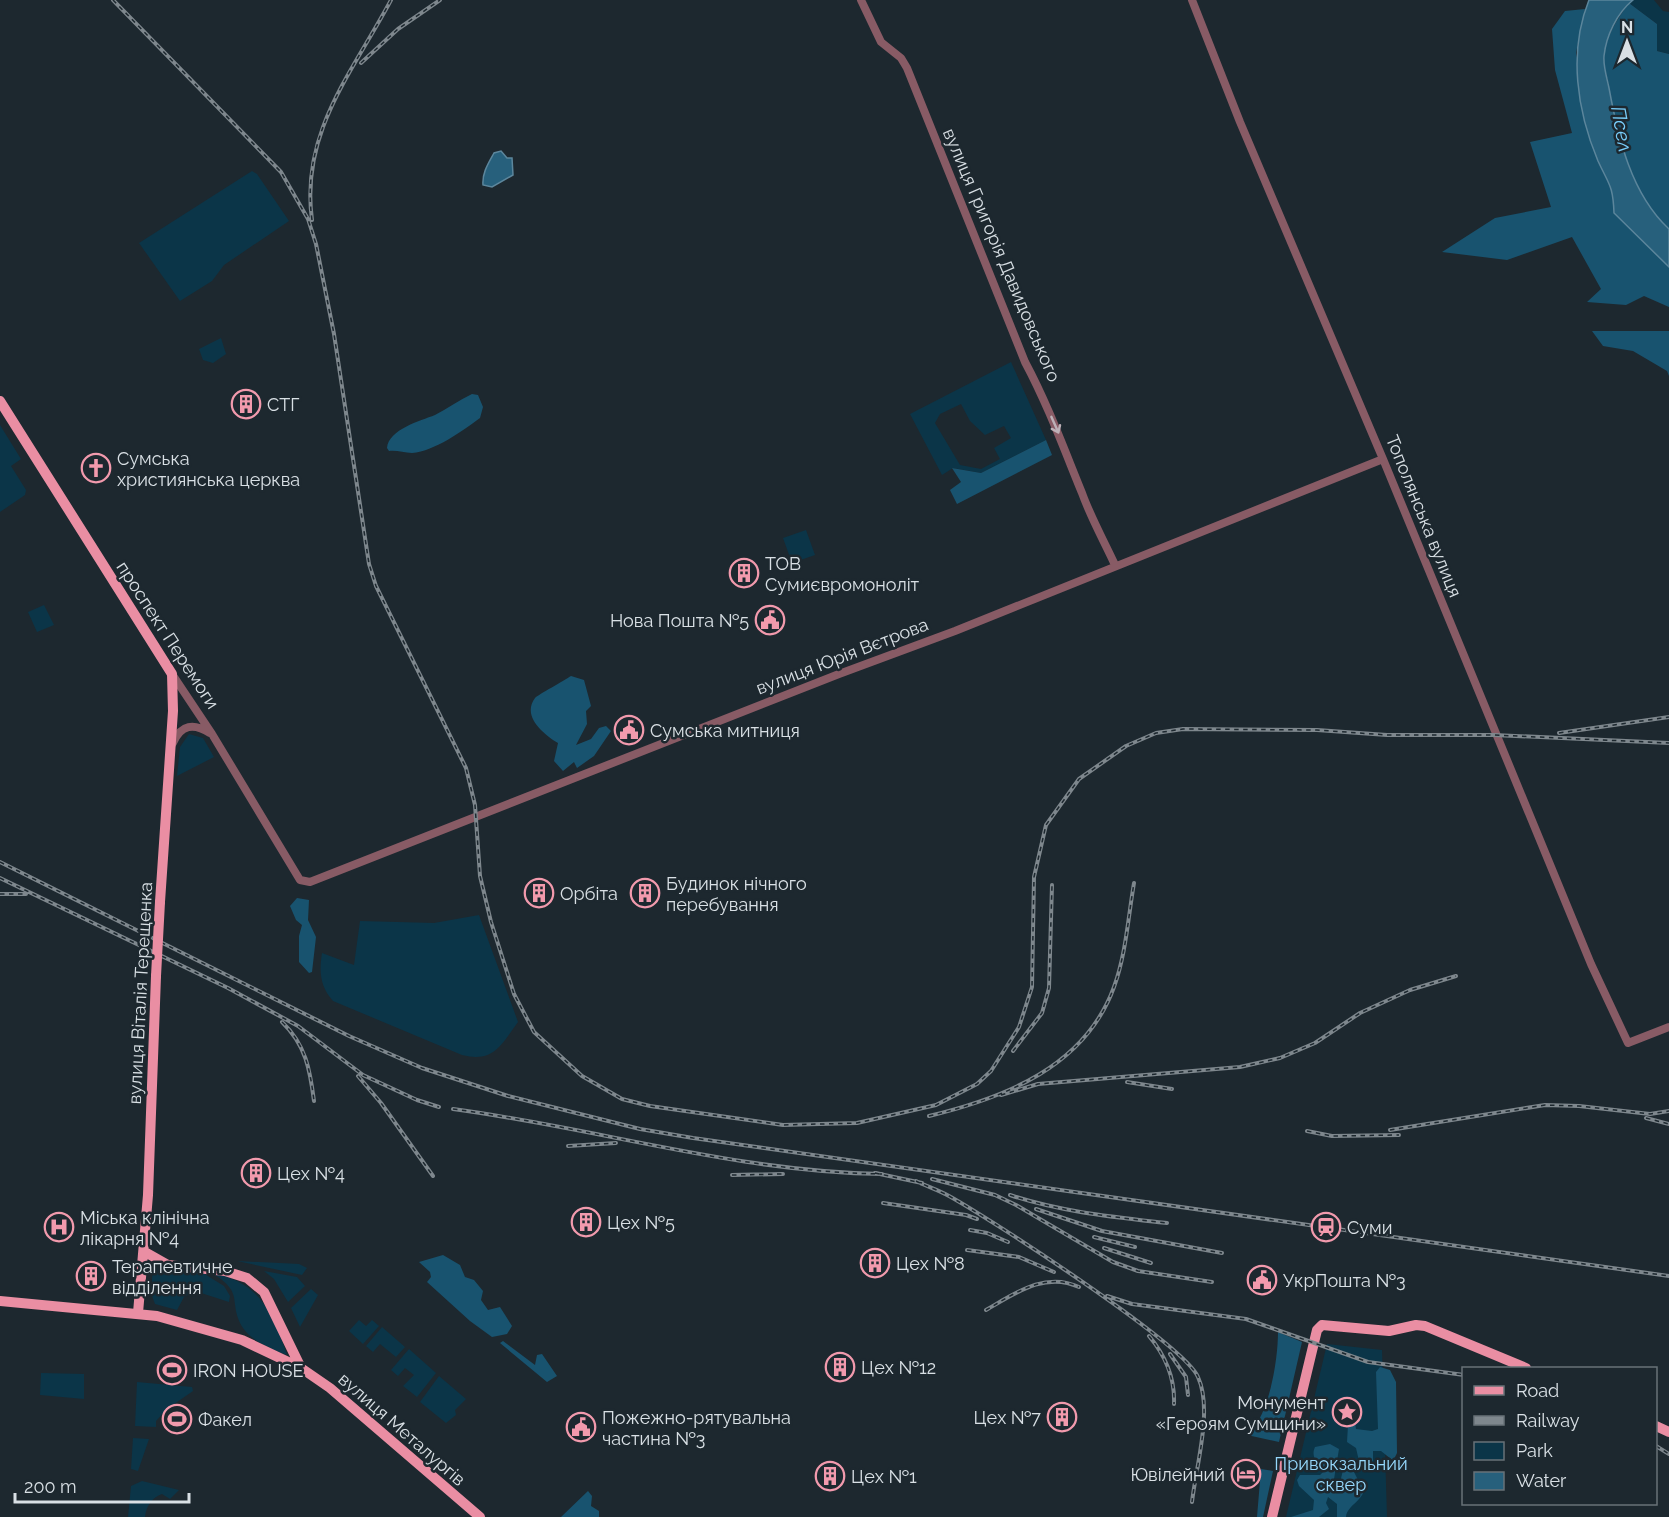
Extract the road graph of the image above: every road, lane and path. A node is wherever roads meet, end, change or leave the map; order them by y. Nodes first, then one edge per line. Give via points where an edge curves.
1 (861, 0) edge
2 (1192, 0) edge
3 (0, 401) edge
4 (1383, 459) junction
5 (1115, 565) junction
6 (172, 674) junction
7 (212, 735) junction
8 (170, 748) junction
9 (310, 882) joint
10 (1669, 1027) edge
11 (145, 1252) junction
12 (0, 1301) edge
13 (138, 1313) junction
14 (1524, 1367) edge
15 (301, 1368) junction
16 (480, 1517) edge
17 (1272, 1517) edge

1 -> 5 street, вулиця Григорія Давидовського via 880,42 901,58 907,68 1030,372
2 - 4 street, Тополянська вулиця via 1239,122
3 - 6 main road, проспект Перемоги
4 - 5 street, вулиця Юрія Вєтрова
4 - 10 street, Тополянська вулиця via 1591,964 1628,1043
5 - 9 street, вулиця Юрія Вєтрова
6 - 7 street, проспект Перемоги
6 - 8 main road, вулиця Віталія Терещенка
7 - 8 street via 197,726 188,726 181,729
7 - 9 street, проспект Перемоги via 300,880
8 - 11 main road, вулиця Віталія Терещенка, bridge
11 - 13 main road, вулиця Віталія Терещенка
11 - 15 main road, вулиця Металургів via 168,1264 225,1271 247,1278 264,1292
12 - 13 main road, вулиця Металургів
13 - 15 main road, вулиця Металургів via 242,1340
14 - 17 main road via 1425,1326 1389,1331 1326,1324 1317,1330
15 - 16 main road, вулиця Металургів via 330,1388

